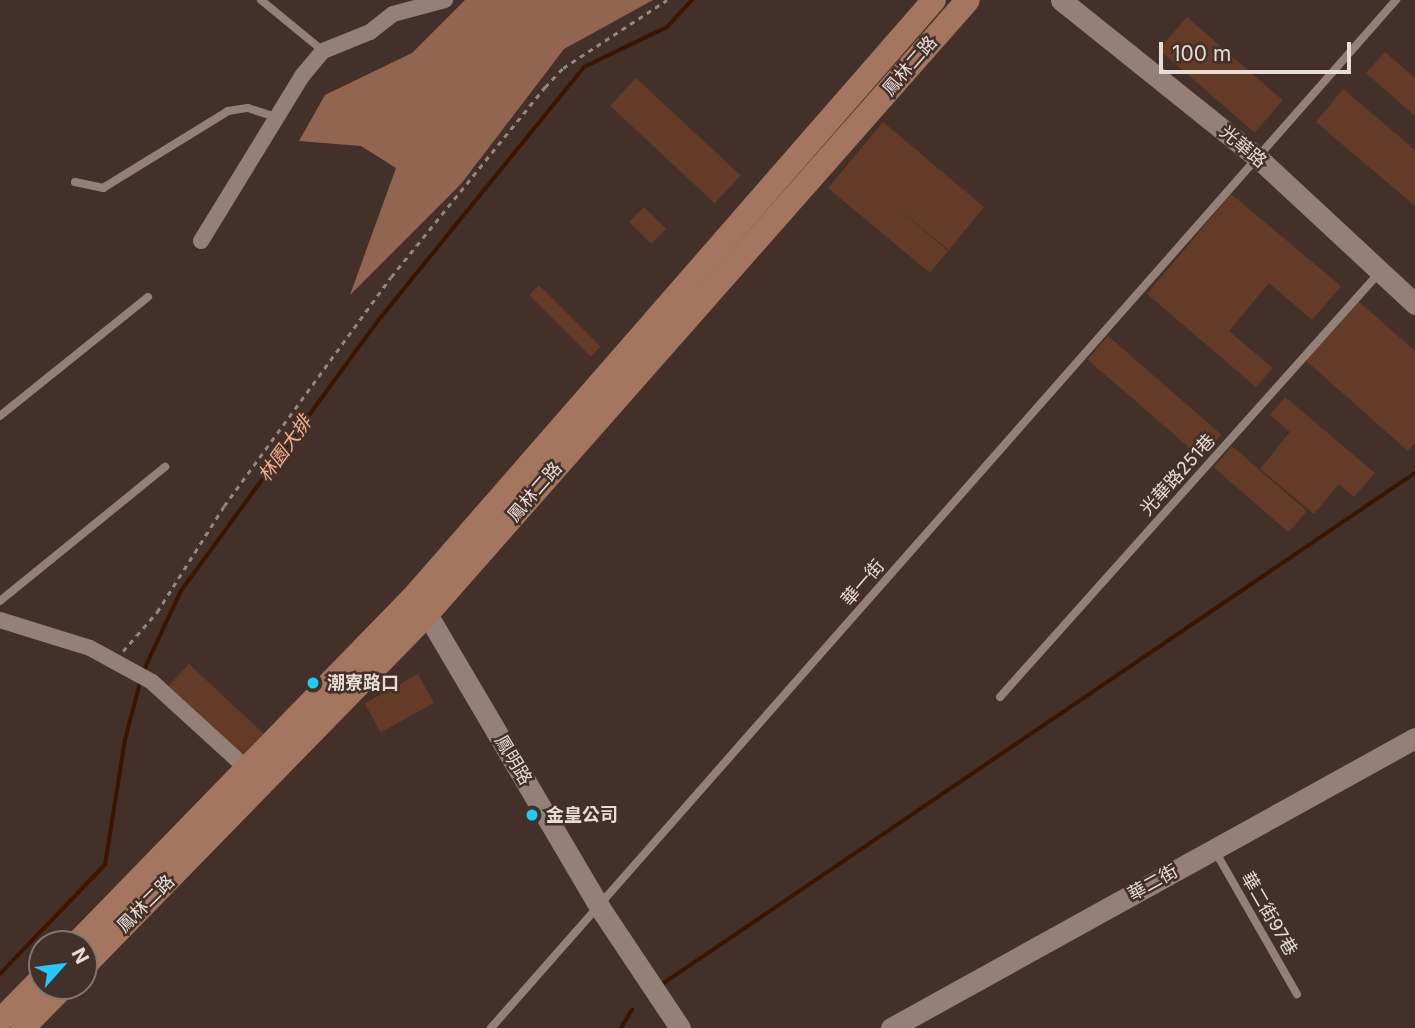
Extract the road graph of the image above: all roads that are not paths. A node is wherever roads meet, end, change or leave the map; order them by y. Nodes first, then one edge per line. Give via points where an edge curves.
1 (261, 0) edge
2 (446, 0) edge
3 (934, 0) edge
4 (968, 0) edge
5 (1061, 0) edge
6 (1396, 0) edge
7 (323, 51) junction
8 (278, 118) junction
9 (1257, 157) junction
10 (75, 183) dead end
11 (201, 241) dead end
12 (1379, 273) junction
13 (149, 297) dead end
14 (1415, 304) edge
15 (0, 416) edge
16 (165, 467) dead end
17 (0, 601) edge
18 (419, 607) junction
19 (0, 620) edge
20 (1000, 697) dead end
21 (1415, 738) edge
22 (255, 777) junction
23 (1214, 849) junction
24 (600, 908) junction
25 (91, 930) edge
26 (98, 951) edge
27 (28, 992) edge
28 (1297, 995) dead end
29 (51, 1000) edge
30 (0, 1021) edge
31 (23, 1028) edge
32 (491, 1028) edge
33 (680, 1028) edge
34 (891, 1028) edge

1 - 7 lane
2 - 7 street via 393,14 370,32
3 - 18 main road, 鳳林二路
4 - 18 main road, 鳳林二路
5 - 9 street, 光華路
6 - 9 lane, 華一街
7 - 8 street
8 - 10 lane via 248,108 228,111 103,188
8 - 11 street
9 - 12 street, 光華路
9 - 24 lane, 華一街
12 - 14 street, 光華路
12 - 20 lane, 光華路251巷
13 - 15 lane
16 - 17 lane
18 - 22 main road, 鳳林二路
18 - 24 street, 鳳明路
19 - 22 street via 65,638 152,682
21 - 23 street, 華二街
22 - 25 main road, 鳳林二路
22 - 26 main road, 鳳林二路
23 - 28 lane, 華二街97巷
23 - 34 street, 華二街
24 - 32 lane, 華一街
24 - 33 street, 鳳明路
27 - 30 main road
29 - 31 main road

